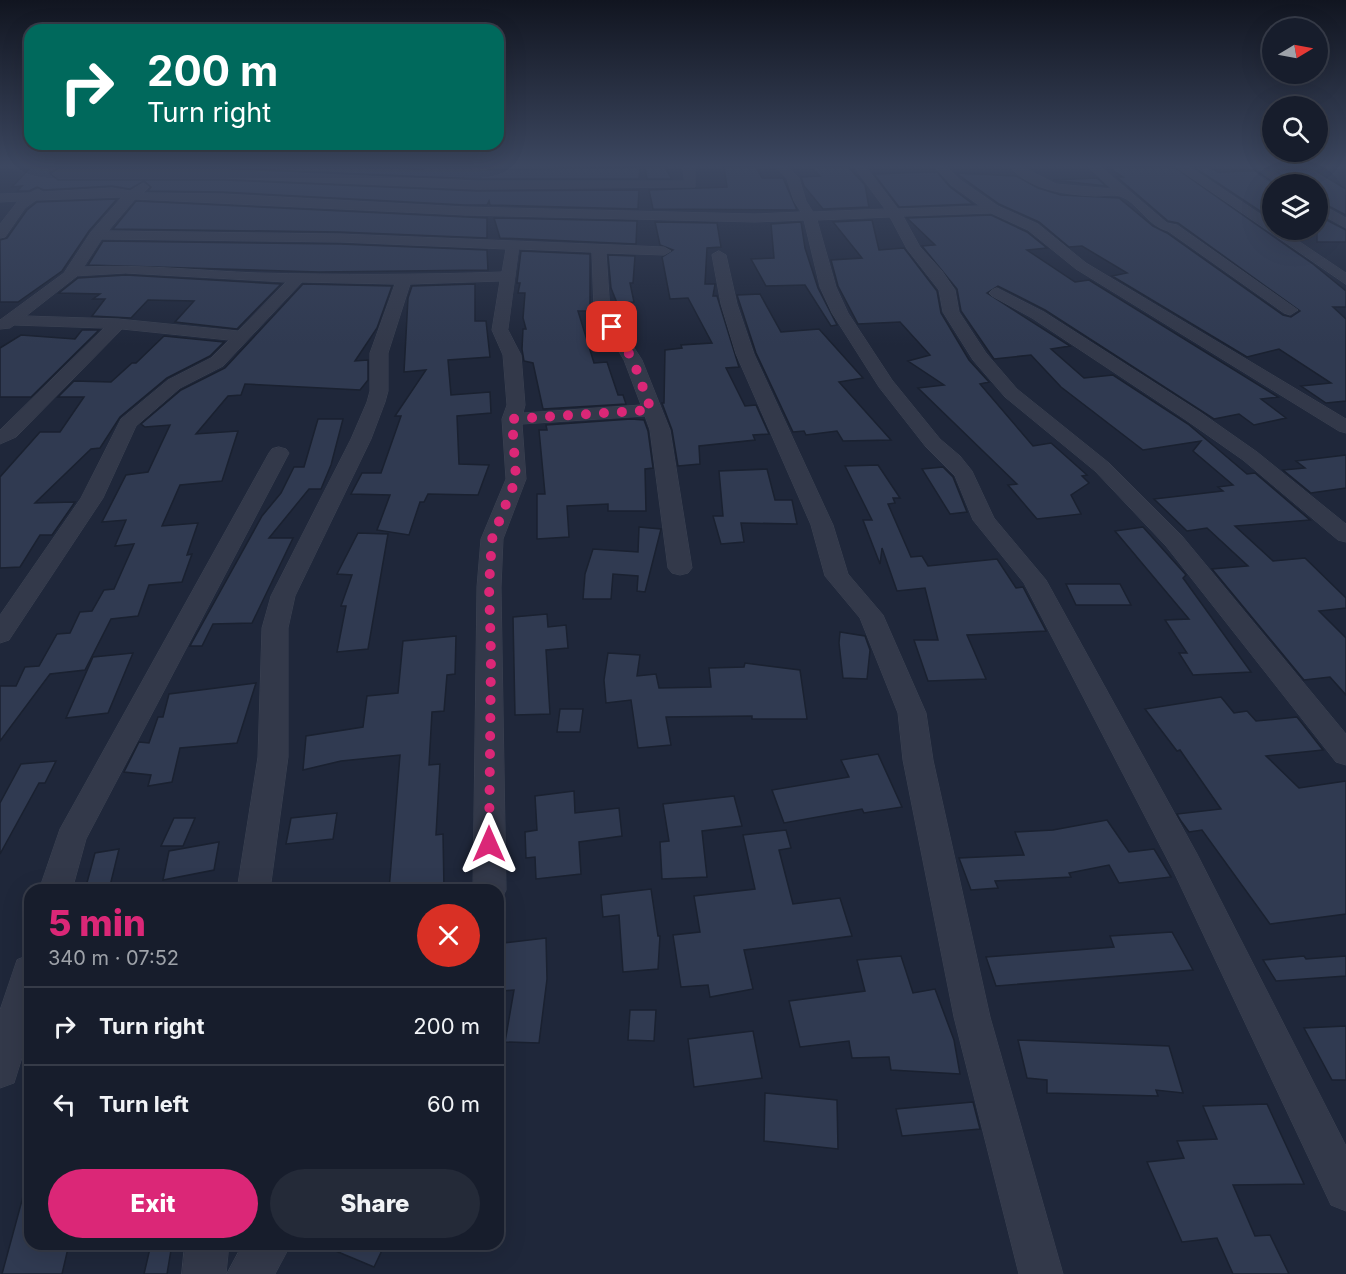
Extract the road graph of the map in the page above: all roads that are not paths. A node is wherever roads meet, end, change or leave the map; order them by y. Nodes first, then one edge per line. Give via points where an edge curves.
1 (104, 226) edge
2 (812, 226) edge
3 (902, 226) edge
4 (1032, 226) edge
5 (1165, 226) edge
6 (96, 236) junction
7 (1289, 240) edge
8 (513, 246) junction
9 (599, 249) junction
10 (664, 251) dead end
11 (719, 255) dead end
12 (74, 272) junction
13 (510, 276) junction
14 (297, 278) junction
15 (404, 280) junction
16 (1346, 280) edge
17 (998, 292) dead end
18 (1290, 310) dead end
19 (5, 324) edge
20 (118, 324) junction
21 (240, 336) junction
22 (651, 410) junction
23 (512, 419) junction
24 (1346, 428) edge
25 (0, 437) edge
26 (279, 453) dead end
27 (1346, 535) edge
28 (680, 568) dead end
29 (0, 634) edge
30 (1346, 754) edge
31 (57, 884) edge
32 (254, 884) edge
33 (489, 884) edge
34 (24, 991) edge
35 (0, 1069) edge
36 (1346, 1190) edge
37 (206, 1250) edge
38 (265, 1250) edge
39 (204, 1274) edge
40 (249, 1274) edge
41 (1041, 1274) edge

1 - 6 street
2 - 36 street via 828,287 840,313 885,383 933,443 954,460 984,520 1034,580 1186,864
3 - 30 street via 914,249 937,273 947,290 951,312 979,356 1011,393 1102,467 1174,541
4 - 24 street via 1082,266
5 - 18 street via 1173,228
6 - 8 street via 340,238
6 - 12 street
7 - 16 street
8 - 9 street
8 - 13 street
9 - 10 street
9 - 22 street via 602,311 633,360
11 - 41 street via 745,354 822,525 837,576 871,615 912,713 918,760 972,1017
12 - 14 street via 126,269
12 - 19 street
13 - 15 street
13 - 23 street via 500,330 512,355 516,405
14 - 15 street
14 - 21 street
15 - 32 street via 379,353 380,392 361,439 283,596 275,628 273,758
17 - 27 street via 1193,416 1250,456
19 - 20 street
20 - 21 street
20 - 25 street via 9,433
21 - 29 street via 217,362 174,384 128,423 92,498
22 - 23 street
22 - 28 street via 660,430
23 - 33 street via 516,479 492,539 489,586
26 - 31 street via 71,838
34 - 35 street
37 - 39 street
38 - 40 street

